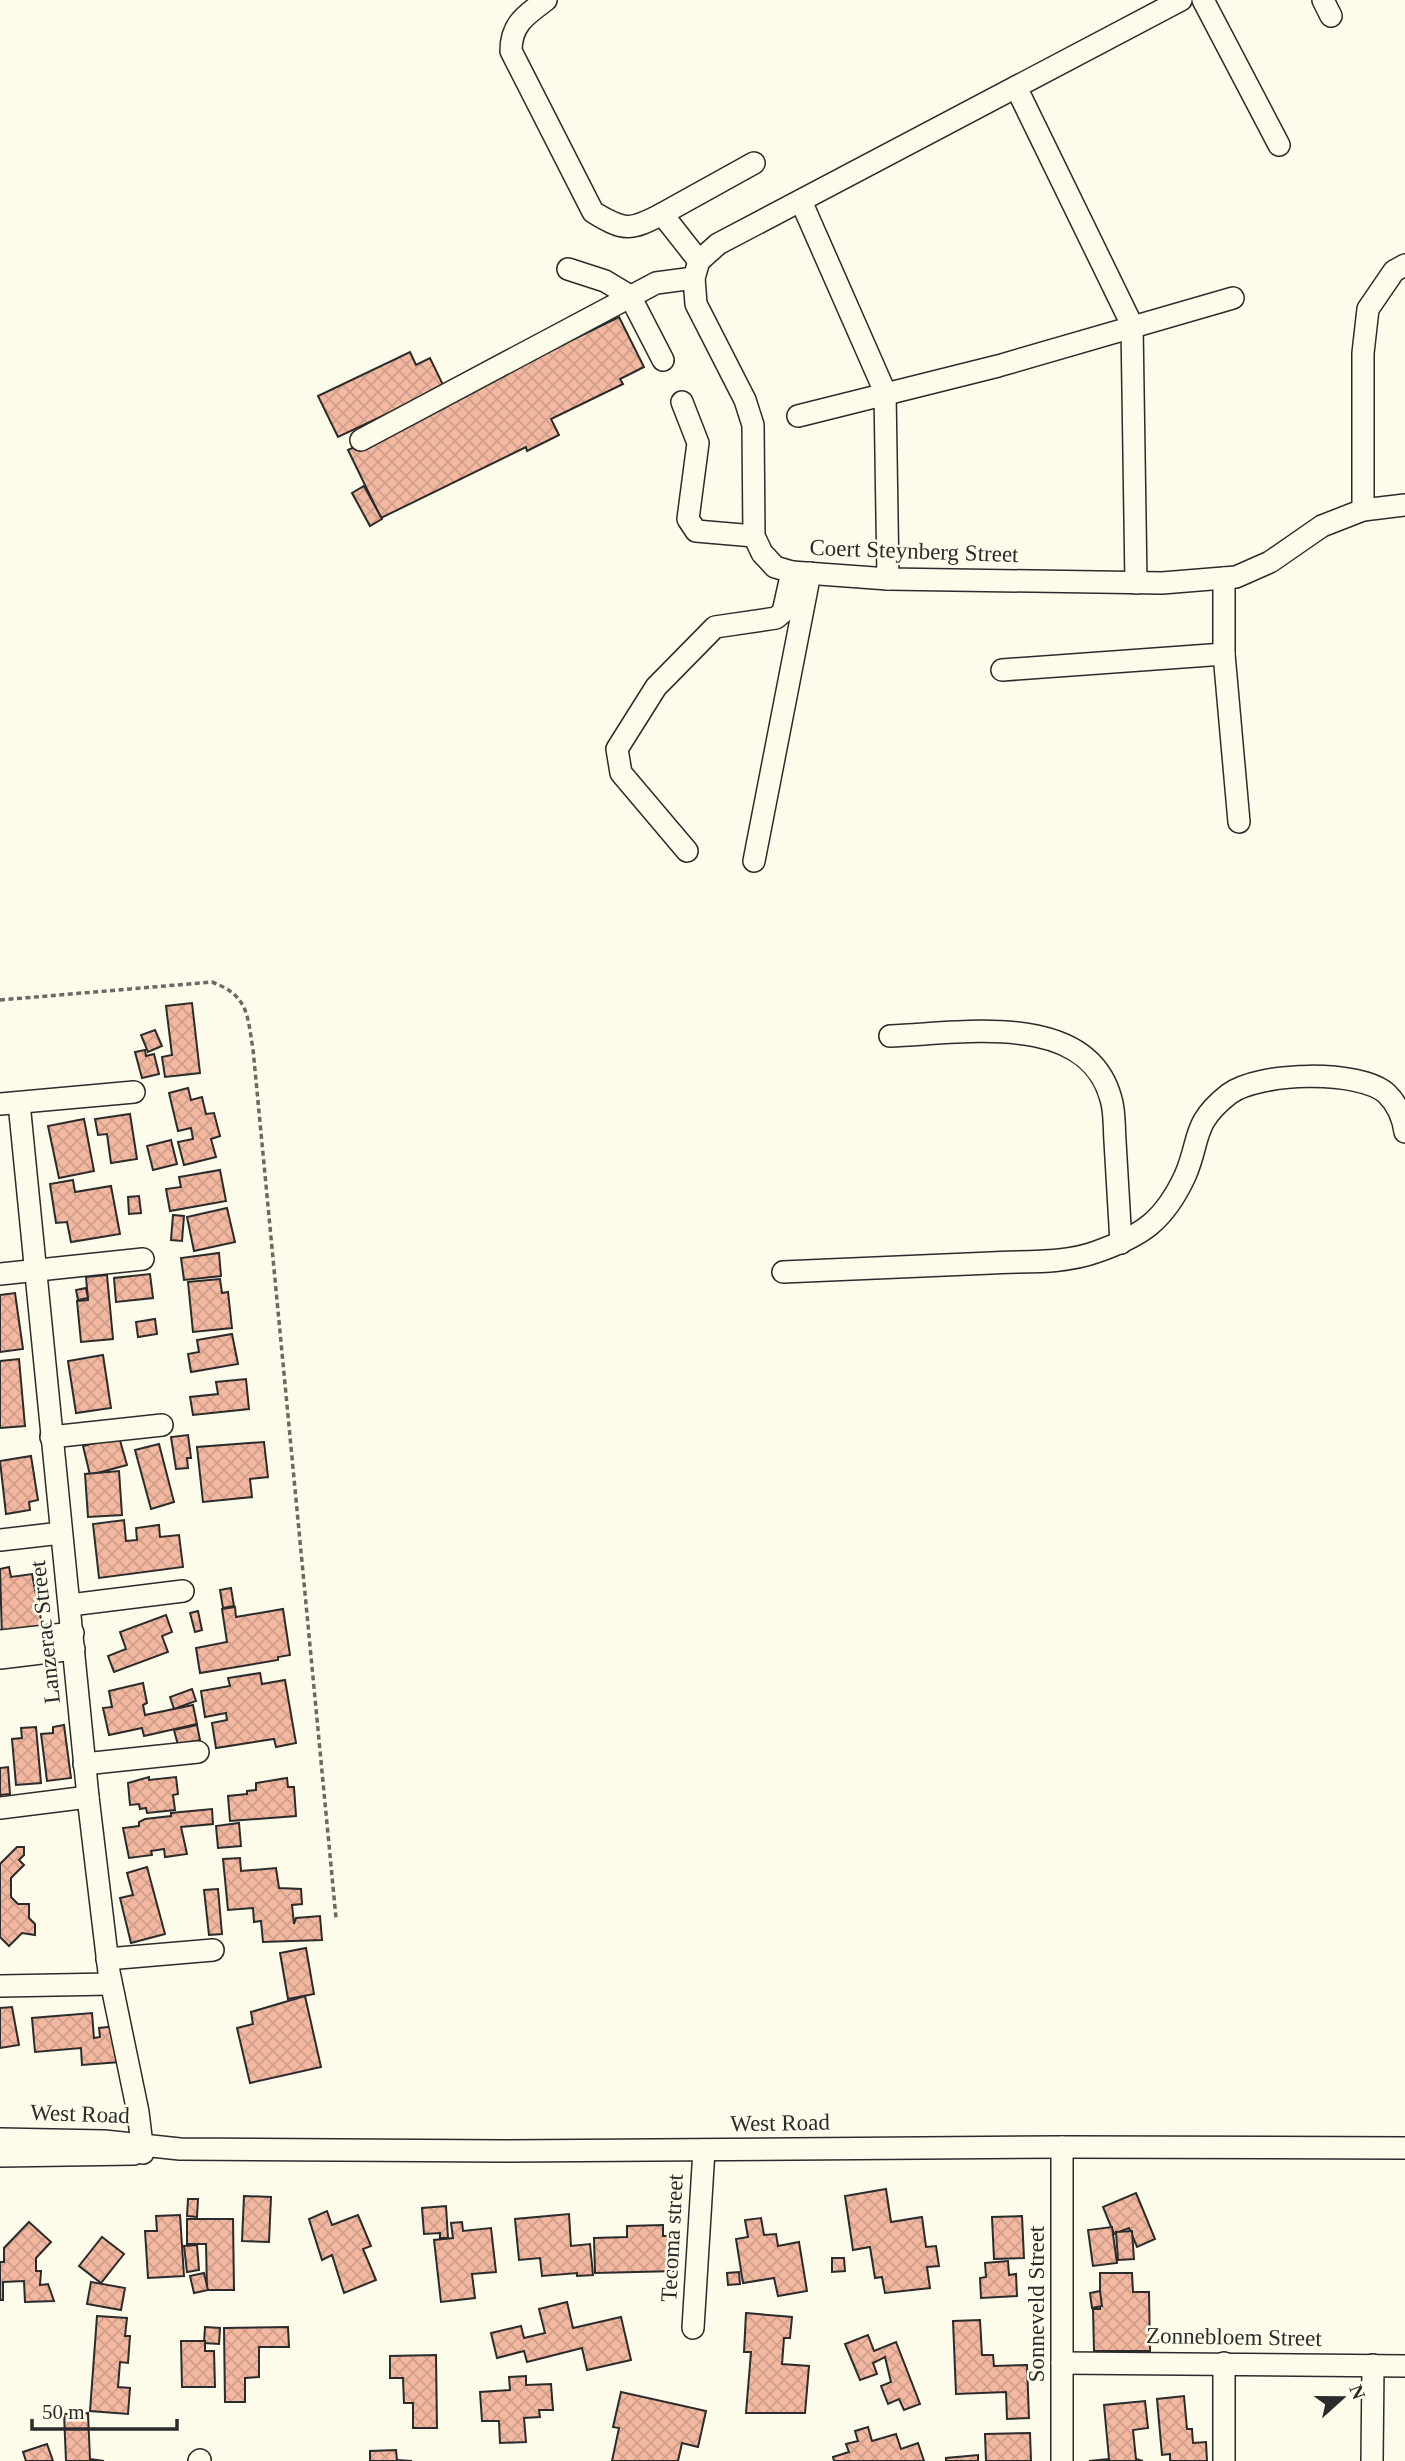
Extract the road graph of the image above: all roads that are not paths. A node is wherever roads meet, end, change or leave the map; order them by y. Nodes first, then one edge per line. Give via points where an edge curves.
1 (546, 0) edge
2 (1181, 0) edge
3 (1203, 0) edge
4 (1016, 87) junction
5 (1279, 145) dead end
6 (754, 163) dead end
7 (800, 201) junction
8 (662, 214) junction
9 (1405, 265) edge
10 (568, 269) dead end
11 (696, 270) junction
12 (630, 296) junction
13 (1233, 298) dead end
14 (1132, 325) junction
15 (663, 360) dead end
16 (885, 392) junction
17 (682, 402) dead end
18 (798, 416) dead end
19 (361, 440) dead end
20 (1405, 505) edge
21 (1363, 510) junction
22 (754, 536) junction
23 (801, 572) junction
24 (1224, 578) junction
25 (888, 579) junction
26 (1136, 583) junction
27 (1224, 654) junction
28 (1002, 670) dead end
29 (1239, 822) dead end
30 (687, 851) dead end
31 (754, 861) dead end
32 (890, 1036) dead end
33 (134, 1092) dead end
34 (9, 1103) edge
35 (1405, 1132) edge
36 (1121, 1242) junction
37 (143, 1259) dead end
38 (35, 1270) junction
39 (783, 1272) dead end
40 (0, 1274) edge
41 (162, 1425) dead end
42 (51, 1437) junction
43 (61, 1533) junction
44 (0, 1540) edge
45 (183, 1591) dead end
46 (70, 1605) junction
47 (0, 1641) edge
48 (73, 1641) junction
49 (0, 1658) edge
50 (198, 1752) dead end
51 (85, 1764) junction
52 (88, 1797) junction
53 (0, 1808) edge
54 (213, 1950) dead end
55 (107, 1959) junction
56 (111, 1984) junction
57 (0, 1986) edge
58 (0, 2138) edge
59 (1062, 2147) junction
60 (147, 2148) junction
61 (1405, 2148) edge
62 (704, 2150) junction
63 (0, 2156) edge
64 (694, 2328) dead end
65 (1224, 2362) junction
66 (1062, 2363) junction
67 (1373, 2365) junction
68 (1405, 2366) edge
69 (1062, 2461) edge
70 (1224, 2461) edge
71 (1372, 2461) edge

1 - 8 street via 520,19 511,37 511,51 593,212 617,227 636,228
2 - 4 street
3 - 5 street
4 - 7 street
4 - 14 street
6 - 8 street
7 - 11 street via 718,244
7 - 16 street
8 - 11 street
9 - 21 street via 1394,271 1368,309 1363,353
10 - 12 street via 605,281
11 - 12 street
11 - 22 street via 696,304 753,425
12 - 15 street
12 - 19 street
13 - 14 street
14 - 16 street via 998,366
14 - 26 street
16 - 18 street
16 - 25 street
17 - 22 street via 698,443 688,519 696,531
20 - 21 street, Coert Steynberg Street
21 - 24 street, Coert Steynberg Street via 1322,526 1270,562
22 - 23 street, Coert Steynberg Street via 775,567
23 - 25 street, Coert Steynberg Street
23 - 30 street via 776,618 715,627 656,687 618,749 621,773
23 - 31 street
24 - 26 street, Coert Steynberg Street
24 - 27 street
25 - 26 street, Coert Steynberg Street
27 - 28 street
27 - 29 street
32 - 36 street via 1042,1035 1065,1043 1089,1061 1112,1099
33 - 34 street
34 - 38 street, Lanzerac Street
35 - 36 street via 1399,1108 1386,1093 1359,1081 1309,1075 1231,1092 1205,1116 1185,1175 1162,1216 1142,1233
36 - 39 street via 1065,1259
37 - 38 street
38 - 40 street
38 - 42 street, Lanzerac Street
41 - 42 street
42 - 43 street, Lanzerac Street
43 - 44 street
43 - 46 street, Lanzerac Street
45 - 46 street
46 - 48 street, Lanzerac Street
47 - 48 street
48 - 49 street
48 - 51 street, Lanzerac Street
50 - 51 street
51 - 52 street, Lanzerac Street
52 - 53 street
52 - 55 street, Lanzerac Street
54 - 55 street
55 - 56 street, Lanzerac Street
56 - 57 street
56 - 60 street, Lanzerac Street
58 - 60 street, West Road
59 - 61 street, West Road
59 - 62 street, West Road
59 - 66 street, Sonneveld Street
60 - 62 street, West Road
60 - 63 street, West Road via 67,2157
62 - 64 street, Tecoma street
65 - 66 street, Zonnebloem Street
65 - 67 street, Zonnebloem Street
65 - 70 street
66 - 69 street, Sonneveld Street
67 - 68 street, Zonnebloem Street
67 - 71 street

